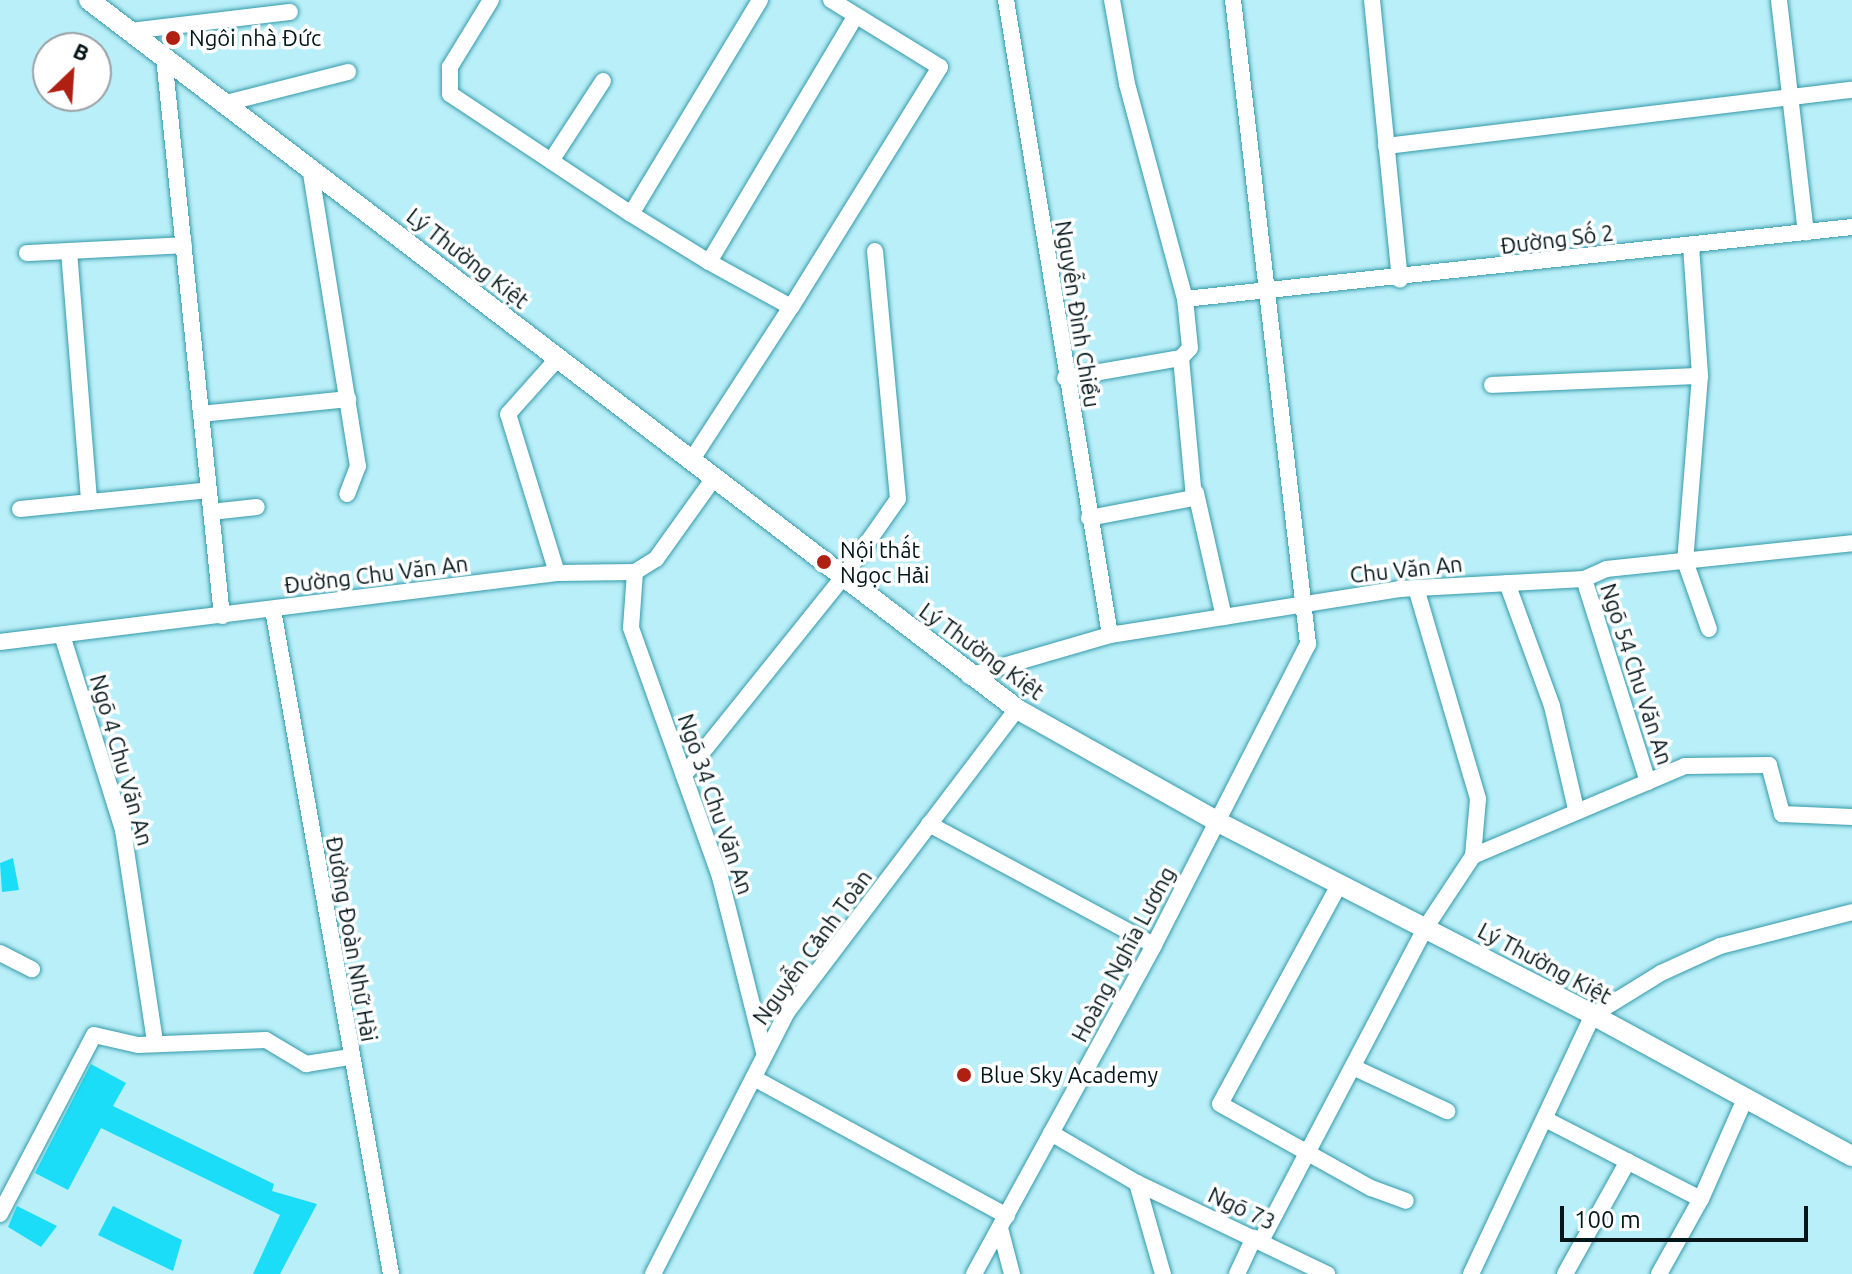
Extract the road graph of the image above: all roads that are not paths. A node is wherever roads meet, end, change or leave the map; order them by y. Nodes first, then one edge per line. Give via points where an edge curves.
1 (89, 0) edge
2 (491, 0) edge
3 (760, 0) edge
4 (1006, 0) edge
5 (1112, 0) edge
6 (1233, 0) edge
7 (1372, 0) edge
8 (1779, 0) edge
9 (830, 1) edge
10 (290, 12) dead end
11 (855, 17) junction
12 (130, 31) junction
13 (164, 57) junction
14 (348, 72) dead end
15 (603, 81) dead end
16 (1852, 90) edge
17 (1792, 97) junction
18 (226, 103) junction
19 (1386, 146) junction
20 (551, 161) junction
21 (310, 167) junction
22 (631, 214) junction
23 (1852, 227) edge
24 (1806, 232) junction
25 (184, 245) junction
26 (1691, 246) junction
27 (69, 251) junction
28 (875, 251) dead end
29 (27, 253) dead end
30 (709, 262) junction
31 (1400, 280) junction
32 (1266, 291) junction
33 (1185, 299) junction
34 (791, 307) junction
35 (558, 358) junction
36 (1181, 358) junction
37 (1700, 376) junction
38 (1065, 378) junction
39 (1492, 385) dead end
40 (348, 399) junction
41 (201, 414) junction
42 (691, 461) junction
43 (714, 478) junction
44 (209, 490) junction
45 (1196, 493) junction
46 (347, 494) dead end
47 (89, 502) junction
48 (257, 507) dead end
49 (20, 509) dead end
50 (211, 512) junction
51 (1089, 518) junction
52 (1852, 543) edge
53 (1685, 561) junction
54 (635, 572) junction
55 (557, 573) junction
56 (844, 576) junction
57 (1584, 579) junction
58 (1507, 583) junction
59 (1416, 588) junction
60 (1305, 604) junction
61 (273, 610) junction
62 (222, 616) junction
63 (1224, 617) junction
64 (1709, 629) dead end
65 (62, 635) junction
66 (1110, 635) junction
67 (0, 642) edge
68 (969, 676) junction
69 (1017, 709) junction
70 (684, 775) junction
71 (1648, 782) junction
72 (1576, 809) junction
73 (1852, 817) edge
74 (1218, 822) junction
75 (929, 824) junction
76 (1473, 856) junction
77 (1340, 883) junction
78 (1852, 912) edge
79 (1426, 927) junction
80 (1154, 945) junction
81 (0, 953) edge
82 (32, 969) dead end
83 (1593, 1015) junction
84 (155, 1041) junction
85 (764, 1052) junction
86 (350, 1057) junction
87 (1355, 1068) junction
88 (754, 1078) junction
89 (1745, 1099) junction
90 (1447, 1111) dead end
91 (1547, 1120) junction
92 (1051, 1133) junction
93 (1308, 1152) junction
94 (1852, 1156) edge
95 (1628, 1161) junction
96 (1137, 1183) junction
97 (1701, 1199) junction
98 (1406, 1201) dead end
99 (0, 1214) edge
100 (1003, 1222) junction
101 (1258, 1239) junction
102 (391, 1274) edge
103 (653, 1274) edge
104 (974, 1274) edge
105 (1012, 1274) edge
106 (1163, 1274) edge
107 (1237, 1274) edge
108 (1327, 1274) edge
109 (1471, 1274) edge
110 (1565, 1274) edge
111 (1659, 1274) edge

1 - 12 street, Lý Thường Kiệt
2 - 20 street via 450,67 450,94
3 - 22 street
4 - 38 street, Nguyễn Đình Chiểu
5 - 33 street via 1127,84
6 - 32 street, Hoàng Nghĩa Lương
7 - 19 street
8 - 17 street
9 - 11 street
10 - 12 street
11 - 30 street
11 - 34 street via 940,67
12 - 13 street, Lý Thường Kiệt
13 - 18 street, Lý Thường Kiệt
13 - 25 street
14 - 18 street
15 - 20 street
16 - 17 street
17 - 19 street
17 - 24 street
18 - 21 street, Lý Thường Kiệt
19 - 31 street
20 - 22 street
21 - 35 street, Lý Thường Kiệt
21 - 40 street
22 - 30 street
23 - 24 street, Đường Số 2
24 - 26 street, Đường Số 2
25 - 27 street
25 - 41 street
26 - 31 street, Đường Số 2
26 - 37 street
27 - 29 street
27 - 47 street
28 - 56 street via 899,490 895,506
30 - 34 street
31 - 32 street, Đường Số 2
32 - 33 street, Đường Số 2
32 - 60 street, Hoàng Nghĩa Lương
33 - 36 street via 1190,348
34 - 42 street
35 - 42 street, Lý Thường Kiệt
35 - 55 street via 508,414
36 - 38 street
36 - 45 street
37 - 39 street
37 - 53 street
38 - 51 street, Nguyễn Đình Chiểu
40 - 41 street
40 - 46 street via 358,466
41 - 44 street
42 - 43 street, Lý Thường Kiệt
43 - 54 street via 656,559
43 - 56 street, Lý Thường Kiệt
44 - 47 street
44 - 50 street
45 - 51 street via 1191,501
45 - 63 street
47 - 49 street
48 - 50 street
50 - 62 street
51 - 66 street, Nguyễn Đình Chiểu
52 - 53 street, Chu Văn An
53 - 57 street, Chu Văn An via 1606,569
53 - 64 street
54 - 55 street, Đường Chu Văn An
54 - 70 street, Ngõ 34 Chu Văn An via 631,628
55 - 61 street, Đường Chu Văn An
56 - 68 street, Lý Thường Kiệt
56 - 70 street
57 - 58 street, Chu Văn An
57 - 71 street, Ngõ 54 Chu Văn An
58 - 59 street, Chu Văn An
58 - 72 street via 1552,706
59 - 60 street, Chu Văn An
59 - 76 street via 1478,799
60 - 63 street, Chu Văn An
60 - 74 street, Hoàng Nghĩa Lương via 1305,654
61 - 62 street, Đường Chu Văn An
61 - 86 street, Đường Đoàn Nhữ Hài
62 - 65 street, Đường Chu Văn An
63 - 66 street, Chu Văn An
65 - 67 street, Đường Chu Văn An
65 - 84 street, Ngõ 4 Chu Văn An via 123,830
66 - 68 street, Chu Văn An
68 - 69 street, Lý Thường Kiệt
69 - 74 street, Lý Thường Kiệt
69 - 75 street, Nguyễn Cảnh Toàn
70 - 85 street, Ngõ 34 Chu Văn An via 720,877
71 - 72 street
71 - 73 street via 1685,766 1769,765 1782,814
72 - 76 street
74 - 77 street, Lý Thường Kiệt
74 - 80 street, Hoàng Nghĩa Lương
75 - 80 street
75 - 85 street, Nguyễn Cảnh Toàn via 787,1012
76 - 79 street
77 - 79 street, Lý Thường Kiệt
77 - 93 street via 1220,1104
78 - 83 street via 1720,946 1661,973
79 - 83 street, Lý Thường Kiệt
79 - 87 street
80 - 92 street, Hoàng Nghĩa Lương
81 - 82 street
83 - 89 street, Lý Thường Kiệt
83 - 91 street
84 - 86 street via 266,1040 306,1064
84 - 99 street via 138,1045 107,1036 90,1038
85 - 88 street, Nguyễn Cảnh Toàn
86 - 102 street, Đường Đoàn Nhữ Hài via 384,1212
87 - 90 street
87 - 93 street
88 - 100 street
88 - 103 street, Nguyễn Cảnh Toàn
89 - 94 street, Lý Thường Kiệt
89 - 97 street
91 - 95 street
91 - 109 street
92 - 96 street, Ngõ 73
92 - 100 street, Hoàng Nghĩa Lương
93 - 98 street
93 - 101 street
95 - 97 street
95 - 110 street
96 - 101 street, Ngõ 73
96 - 106 street
97 - 111 street
100 - 104 street, Hoàng Nghĩa Lương
100 - 105 street
101 - 107 street
101 - 108 street, Ngõ 73

